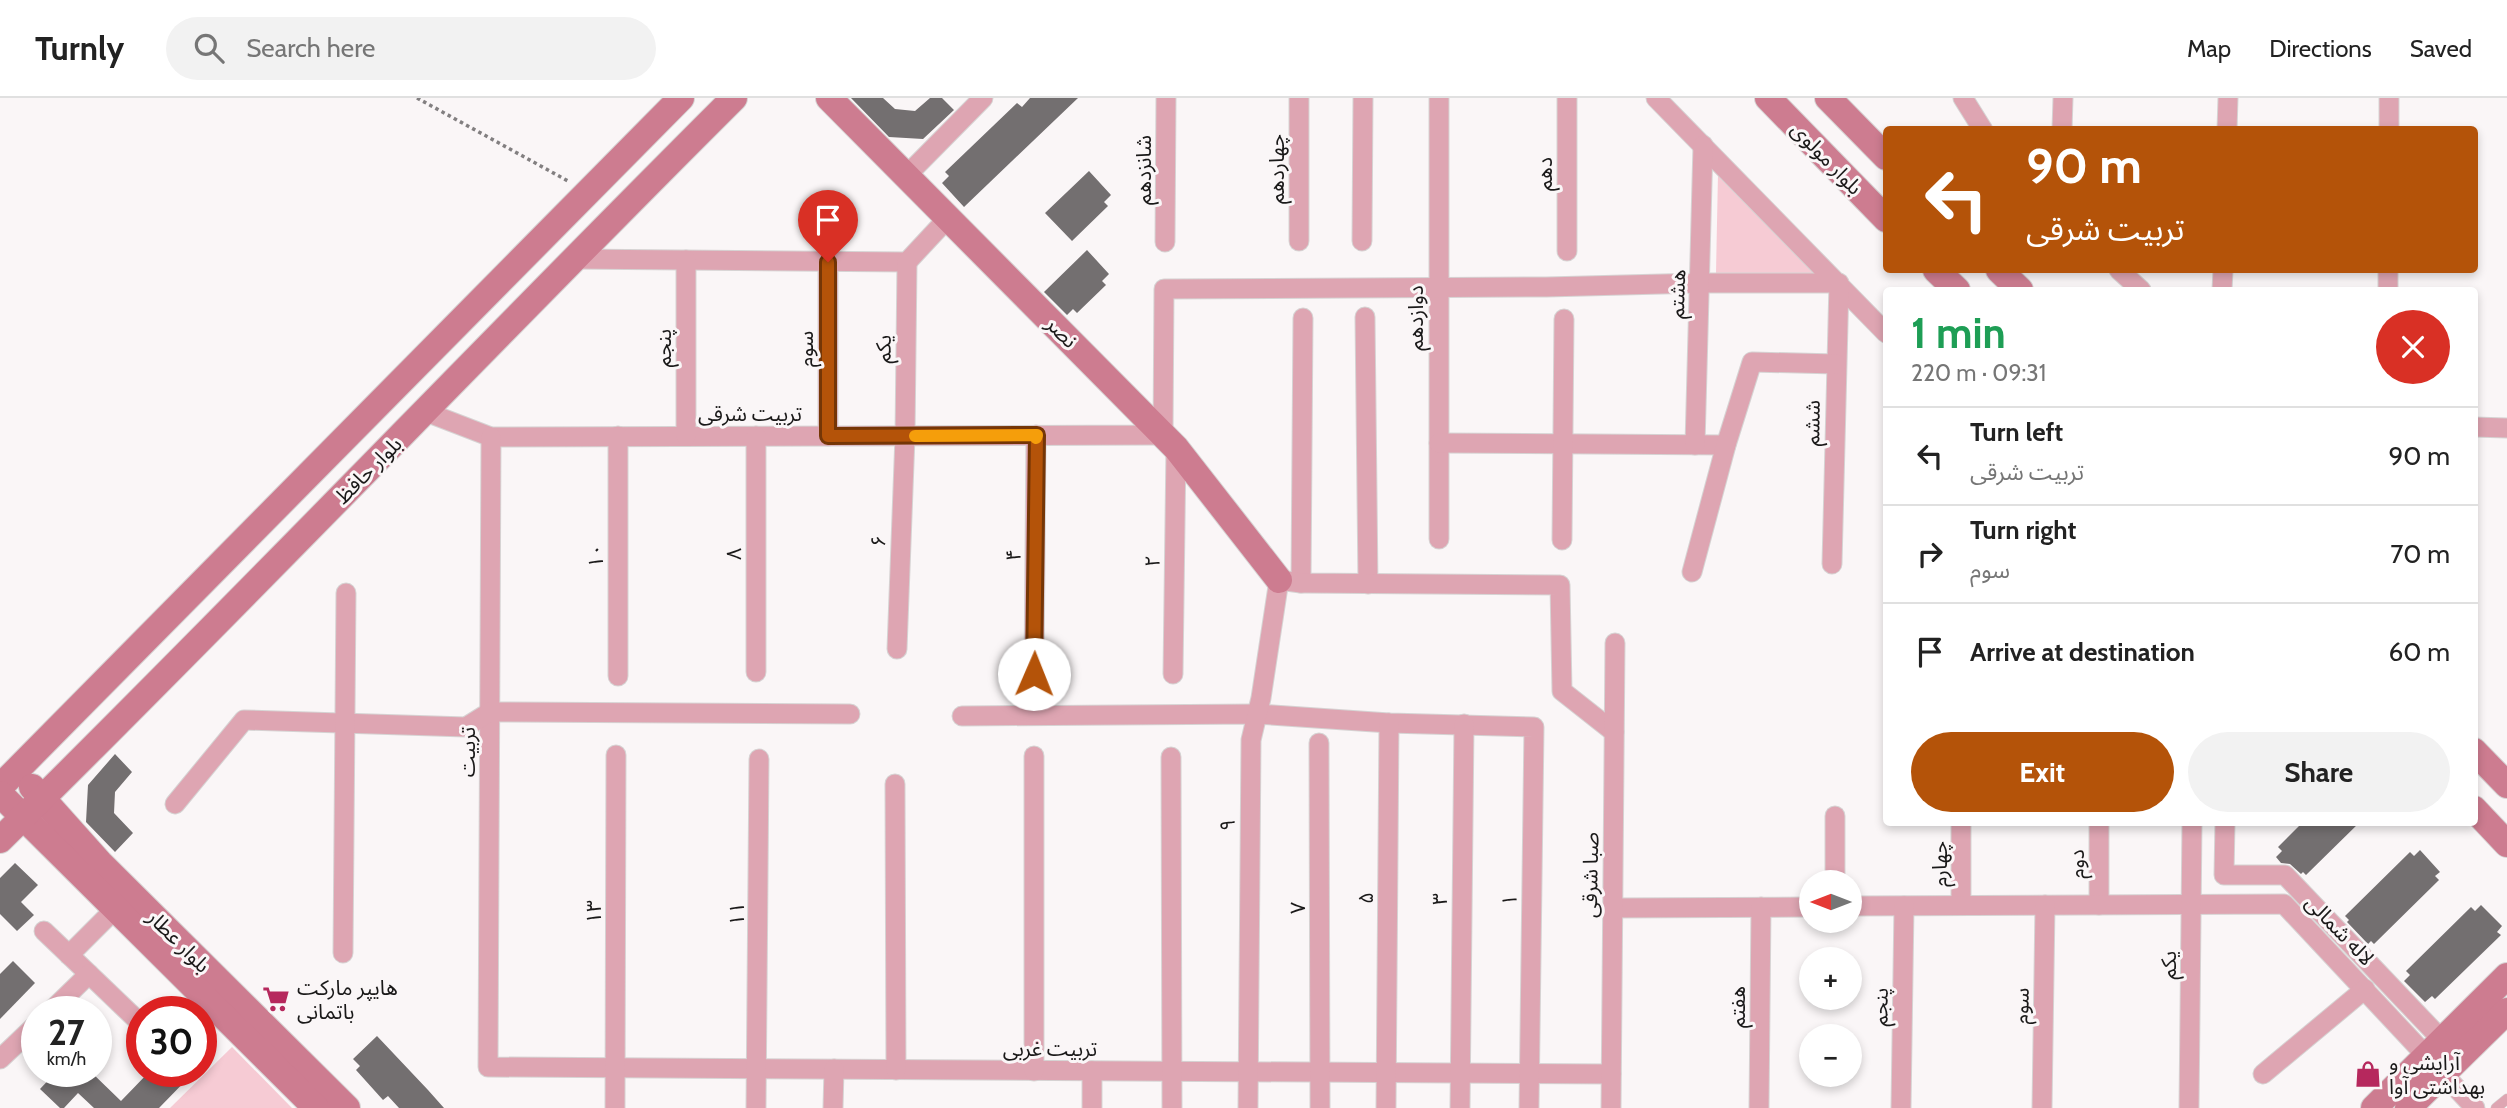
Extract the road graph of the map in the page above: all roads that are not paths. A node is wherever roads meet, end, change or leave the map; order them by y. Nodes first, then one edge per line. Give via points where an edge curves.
1 (681, 98) edge
2 (734, 98) edge
3 (829, 98) edge
4 (982, 98) edge
5 (1166, 98) edge
6 (1299, 98) edge
7 (1363, 98) edge
8 (1439, 98) edge
9 (1567, 98) edge
10 (1656, 98) edge
11 (1768, 98) edge
12 (1828, 98) edge
13 (1963, 98) edge
14 (2063, 98) edge
15 (2228, 98) edge
16 (2389, 98) edge
17 (1980, 126) edge
18 (2062, 126) edge
19 (2227, 126) edge
20 (2389, 126) edge
21 (1703, 145) junction
22 (1883, 154) edge
23 (906, 176) junction
24 (1883, 216) edge
25 (948, 218) junction
26 (1299, 241) dead end
27 (1362, 241) dead end
28 (1165, 242) dead end
29 (1567, 251) dead end
30 (572, 259) junction
31 (686, 260) junction
32 (828, 262) junction
33 (907, 262) junction
34 (1939, 273) edge
35 (2002, 273) edge
36 (2122, 273) edge
37 (1701, 283) junction
38 (1839, 284) junction
39 (1438, 287) junction
40 (1954, 287) edge
41 (2017, 287) edge
42 (2138, 287) edge
43 (1365, 317) dead end
44 (1303, 318) dead end
45 (1564, 319) dead end
46 (1883, 330) edge
47 (1836, 364) junction
48 (426, 412) junction
49 (2478, 427) edge
50 (2507, 428) edge
51 (1037, 435) junction
52 (618, 436) junction
53 (686, 436) junction
54 (756, 436) junction
55 (828, 436) junction
56 (905, 436) junction
57 (491, 437) junction
58 (1170, 442) junction
59 (1439, 443) junction
60 (1563, 443) junction
61 (1695, 445) junction
62 (1726, 445) junction
63 (1439, 538) dead end
64 (1562, 540) dead end
65 (1832, 564) dead end
66 (1692, 572) dead end
67 (1290, 582) junction
68 (1368, 584) junction
69 (346, 593) dead end
70 (1615, 643) dead end
71 (897, 649) dead end
72 (756, 672) dead end
73 (1034, 674) dead end
74 (1173, 674) dead end
75 (618, 676) dead end
76 (490, 712) junction
77 (1257, 714) junction
78 (850, 715) dead end
79 (962, 716) dead end
80 (1389, 723) junction
81 (345, 724) junction
82 (1464, 724) junction
83 (1614, 732) junction
84 (1319, 743) dead end
85 (616, 755) dead end
86 (2478, 755) edge
87 (1034, 756) dead end
88 (1171, 757) dead end
89 (759, 759) dead end
90 (8, 779) edge
91 (895, 784) dead end
92 (2507, 785) edge
93 (0, 794) edge
94 (42, 799) junction
95 (175, 804) dead end
96 (2478, 814) edge
97 (1835, 816) dead end
98 (23, 818) junction
99 (1961, 826) edge
100 (2099, 826) edge
101 (2192, 826) edge
102 (2225, 826) edge
103 (0, 840) edge
104 (63, 840) junction
105 (2507, 844) edge
106 (1835, 870) edge
107 (1961, 905) junction
108 (2045, 905) junction
109 (2099, 905) junction
110 (2191, 905) junction
111 (1862, 906) edge
112 (1904, 906) junction
113 (1761, 907) junction
114 (1799, 907) edge
115 (1613, 908) junction
116 (115, 909) junction
117 (44, 931) dead end
118 (344, 953) dead end
119 (69, 955) junction
120 (89, 974) junction
121 (2507, 976) edge
122 (2365, 989) junction
123 (66, 996) edge
124 (126, 1009) edge
125 (2507, 1012) edge
126 (21, 1039) edge
127 (2437, 1056) junction
128 (0, 1059) edge
129 (488, 1067) joint
130 (616, 1068) junction
131 (758, 1069) junction
132 (834, 1069) junction
133 (896, 1070) junction
134 (1034, 1071) junction
135 (1092, 1071) junction
136 (1172, 1071) junction
137 (1248, 1072) junction
138 (1321, 1072) junction
139 (1387, 1073) junction
140 (1461, 1073) junction
141 (1530, 1074) junction
142 (1611, 1074) junction
143 (2263, 1074) dead end
144 (2507, 1100) edge
145 (316, 1108) edge
146 (347, 1108) edge
147 (615, 1108) edge
148 (756, 1108) edge
149 (833, 1108) edge
150 (1092, 1108) edge
151 (1172, 1108) edge
152 (1248, 1108) edge
153 (1320, 1108) edge
154 (1386, 1108) edge
155 (1461, 1108) edge
156 (1529, 1108) edge
157 (1611, 1108) edge
158 (1759, 1108) edge
159 (1901, 1108) edge
160 (2042, 1108) edge
161 (2189, 1108) edge
162 (2374, 1108) edge
163 (2408, 1108) edge
164 (2475, 1108) edge
165 (2496, 1108) edge

1 - 90 street, بلوار حافظ
2 - 30 street, بلوار حافظ
3 - 23 street, نصر
4 - 23 street
5 - 28 street, شانزدهم
6 - 26 street, چهاردهم
7 - 27 street
8 - 39 street, دوازدهم
9 - 29 street, دهم
10 - 21 street
11 - 24 street, بلوار مولوی
12 - 22 street, بلوار مولوی
13 - 17 street
14 - 18 street
15 - 19 street
16 - 20 street
21 - 37 street, هشتم
21 - 38 street
23 - 25 street, نصر
25 - 33 street
25 - 58 street, نصر
30 - 31 street
30 - 48 street, بلوار حافظ
31 - 32 street
31 - 53 street, پنجم
32 - 33 street
32 - 55 street, سوم
33 - 56 street, یکم
34 - 40 street
35 - 41 street
36 - 42 street
37 - 38 street
37 - 39 street
37 - 61 street, هشتم
38 - 46 street
38 - 47 street, ششم
39 - 58 street, ۲ via 1164,289
39 - 59 street, دوازدهم
43 - 68 street
44 - 67 street, ۹
45 - 60 street
47 - 62 street via 1752,362
47 - 65 street, ششم
48 - 57 street, تربیت شرقی
48 - 94 street, بلوار حافظ
49 - 50 street
51 - 56 street, تربیت شرقی
51 - 58 street, تربیت شرقی
51 - 73 street, ۴
52 - 53 street, تربیت شرقی
52 - 57 street, تربیت شرقی
52 - 75 street, ۱۰
53 - 54 street, تربیت شرقی
54 - 55 street, تربیت شرقی
54 - 72 street, ۸
55 - 56 street, تربیت شرقی
56 - 71 street, ۶
57 - 76 street, تربیت
58 - 67 street, نصر
58 - 74 street, ۲
59 - 60 street
59 - 63 street, دوازدهم
60 - 61 street
60 - 64 street
61 - 62 street
62 - 66 street
67 - 68 street
67 - 77 street, ۹
68 - 83 street via 1560,584 1562,691
69 - 81 street
70 - 83 street, صبا شرقی
76 - 78 street
76 - 81 street via 466,727
76 - 129 street, تربیت
77 - 79 street
77 - 80 street
77 - 137 street, ۹ via 1251,740
80 - 82 street
80 - 139 street, ۵
81 - 95 street via 244,720
81 - 118 street
82 - 140 street, ۳
82 - 141 street, ۱ via 1534,727
83 - 115 street, صبا شرقی
84 - 138 street, ۷
85 - 130 street, ۱۳
86 - 92 street
87 - 134 street
88 - 136 street
89 - 131 street, ۱۱
90 - 94 street, بلوار عطار
91 - 133 street
93 - 98 street, بلوار عطار
94 - 98 street, بلوار حافظ
94 - 104 street, بلوار عطار
96 - 105 street
97 - 106 street
98 - 103 street, بلوار حافظ
98 - 104 street, بلوار عطار
99 - 107 street, چهارم
100 - 109 street, دوم
101 - 110 street, یکم
102 - 127 street via 2224,875 2285,875
104 - 116 street, بلوار عطار
104 - 146 street, بلوار عطار via 110,873
107 - 108 street, لاله شمالی
107 - 112 street, لاله شمالی
108 - 109 street, لاله شمالی
108 - 160 street, سوم
109 - 110 street, لاله شمالی
110 - 122 street, لاله شمالی via 2284,905
110 - 161 street, یکم
111 - 112 street, لاله شمالی
112 - 159 street, پنجم
113 - 114 street
113 - 115 street
113 - 158 street, هفتم
115 - 142 street, صبا شرقی
116 - 119 street
116 - 145 street, بلوار عطار
117 - 119 street
119 - 120 street
120 - 123 street
120 - 124 street
121 - 127 street
122 - 127 street, لاله شمالی
122 - 143 street
125 - 127 street
126 - 128 street
127 - 162 street
127 - 163 street
127 - 164 street
129 - 130 street, تربیت غربی
130 - 131 street, تربیت غربی
130 - 147 street, ۱۳
131 - 132 street, تربیت غربی
131 - 148 street, ۱۱
132 - 133 street, تربیت غربی
132 - 149 street
133 - 134 street, تربیت غربی
134 - 135 street, تربیت غربی
135 - 136 street, تربیت غربی
135 - 150 street
136 - 137 street, تربیت غربی
136 - 151 street
137 - 138 street, تربیت غربی
137 - 152 street
138 - 139 street, تربیت غربی
138 - 153 street
139 - 140 street, تربیت غربی
139 - 154 street
140 - 141 street, تربیت غربی
140 - 155 street
141 - 142 street, تربیت غربی
141 - 156 street
142 - 157 street, صبا شرقی
144 - 165 lane

